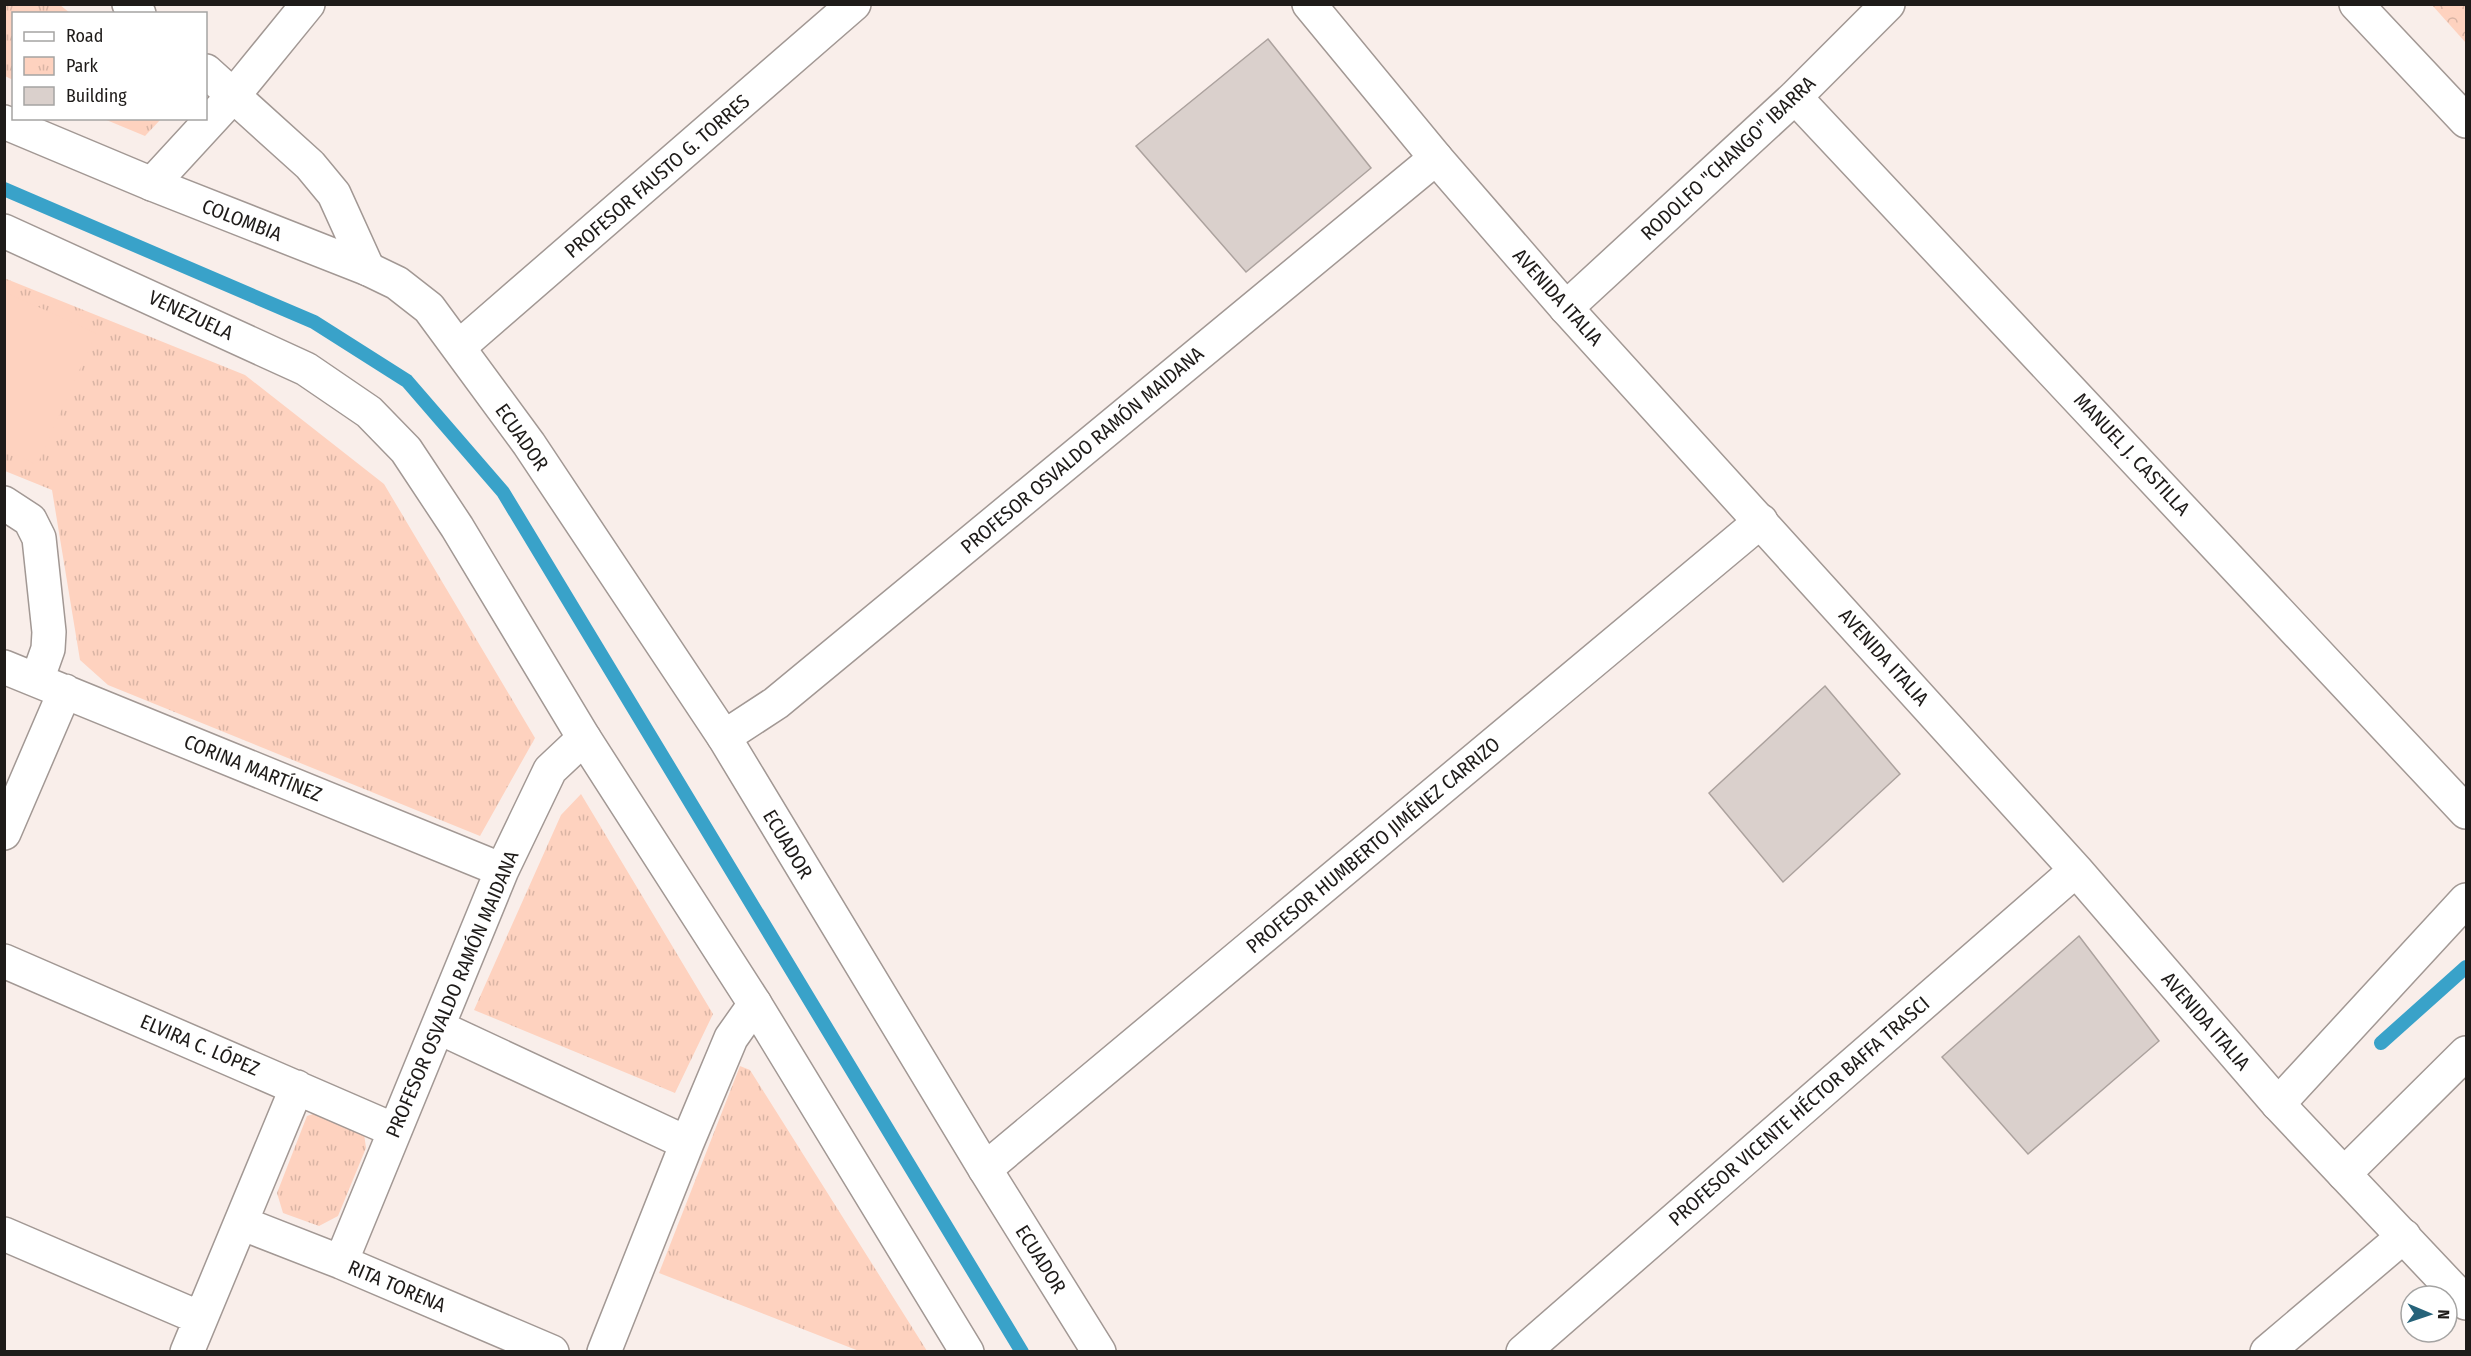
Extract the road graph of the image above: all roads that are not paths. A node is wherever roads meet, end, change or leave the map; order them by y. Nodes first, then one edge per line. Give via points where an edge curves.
1 (308, 4) edge
2 (854, 4) edge
3 (1309, 4) edge
4 (1888, 4) edge
5 (2356, 4) edge
6 (207, 72) edge
7 (233, 96) junction
8 (1795, 97) junction
9 (2466, 121) edge
10 (4, 122) edge
11 (1436, 158) junction
12 (152, 184) junction
13 (4, 231) edge
14 (368, 269) junction
15 (1566, 308) junction
16 (459, 347) junction
17 (7, 504) edge
18 (1761, 521) junction
19 (4, 667) edge
20 (51, 685) junction
21 (724, 737) junction
22 (584, 738) junction
23 (2466, 812) edge
24 (4, 833) edge
25 (502, 870) junction
26 (2076, 870) junction
27 (2466, 900) edge
28 (4, 961) edge
29 (755, 1004) junction
30 (438, 1027) junction
31 (2466, 1053) edge
32 (297, 1087) junction
33 (2278, 1104) junction
34 (394, 1130) junction
35 (687, 1143) junction
36 (985, 1168) junction
37 (2344, 1174) junction
38 (241, 1223) junction
39 (4, 1234) edge
40 (2404, 1236) junction
41 (341, 1262) junction
42 (2466, 1303) edge
43 (200, 1318) junction
44 (187, 1352) edge
45 (552, 1352) edge
46 (604, 1352) edge
47 (967, 1352) edge
48 (1099, 1352) edge
49 (1523, 1352) edge
50 (2267, 1352) edge

1 - 7 street
2 - 16 street, PROFESOR FAUSTO G. TORRES
3 - 11 street, AVENIDA ITALIA
4 - 8 street, RODOLFO "CHANGO" IBARRA
5 - 9 street
6 - 7 street
7 - 12 street
7 - 14 street via 310,165 334,194
8 - 15 street, RODOLFO "CHANGO" IBARRA
8 - 23 street, MANUEL J. CASTILLA
10 - 12 street, COLOMBIA
11 - 15 street, AVENIDA ITALIA
11 - 21 street, PROFESOR OSVALDO RAMÓN MAIDANA via 776,703
12 - 14 street, COLOMBIA
13 - 22 street, VENEZUELA via 306,369 369,412 406,450 430,484
14 - 16 street, COLOMBIA via 397,283 429,308
15 - 18 street, AVENIDA ITALIA
16 - 21 street, ECUADOR via 529,444
17 - 20 street via 30,520 39,538
18 - 26 street, AVENIDA ITALIA
18 - 36 street, PROFESOR HUMBERTO JIMÉNEZ CARRIZO
19 - 20 street, CORINA MARTÍNEZ
20 - 24 street
20 - 25 street, CORINA MARTÍNEZ
21 - 36 street, ECUADOR
22 - 25 street, PROFESOR OSVALDO RAMÓN MAIDANA via 550,770
22 - 29 street
25 - 30 street, PROFESOR OSVALDO RAMÓN MAIDANA
26 - 33 street, AVENIDA ITALIA
26 - 49 street, PROFESOR VICENTE HÉCTOR BAFFA TRASCI
27 - 33 street
28 - 32 street, ELVIRA C. LÓPEZ
29 - 35 street via 731,1038
29 - 47 street
30 - 34 street, PROFESOR OSVALDO RAMÓN MAIDANA
30 - 35 street
31 - 37 street
32 - 34 street, ELVIRA C. LÓPEZ
32 - 38 street
33 - 37 street, AVENIDA ITALIA
34 - 41 street, PROFESOR OSVALDO RAMÓN MAIDANA
35 - 46 street
36 - 48 street, ECUADOR
37 - 40 street, AVENIDA ITALIA
38 - 41 street, RITA TORENA
38 - 43 street
39 - 43 street
40 - 42 street, AVENIDA ITALIA
40 - 50 street
41 - 45 street, RITA TORENA
43 - 44 street

